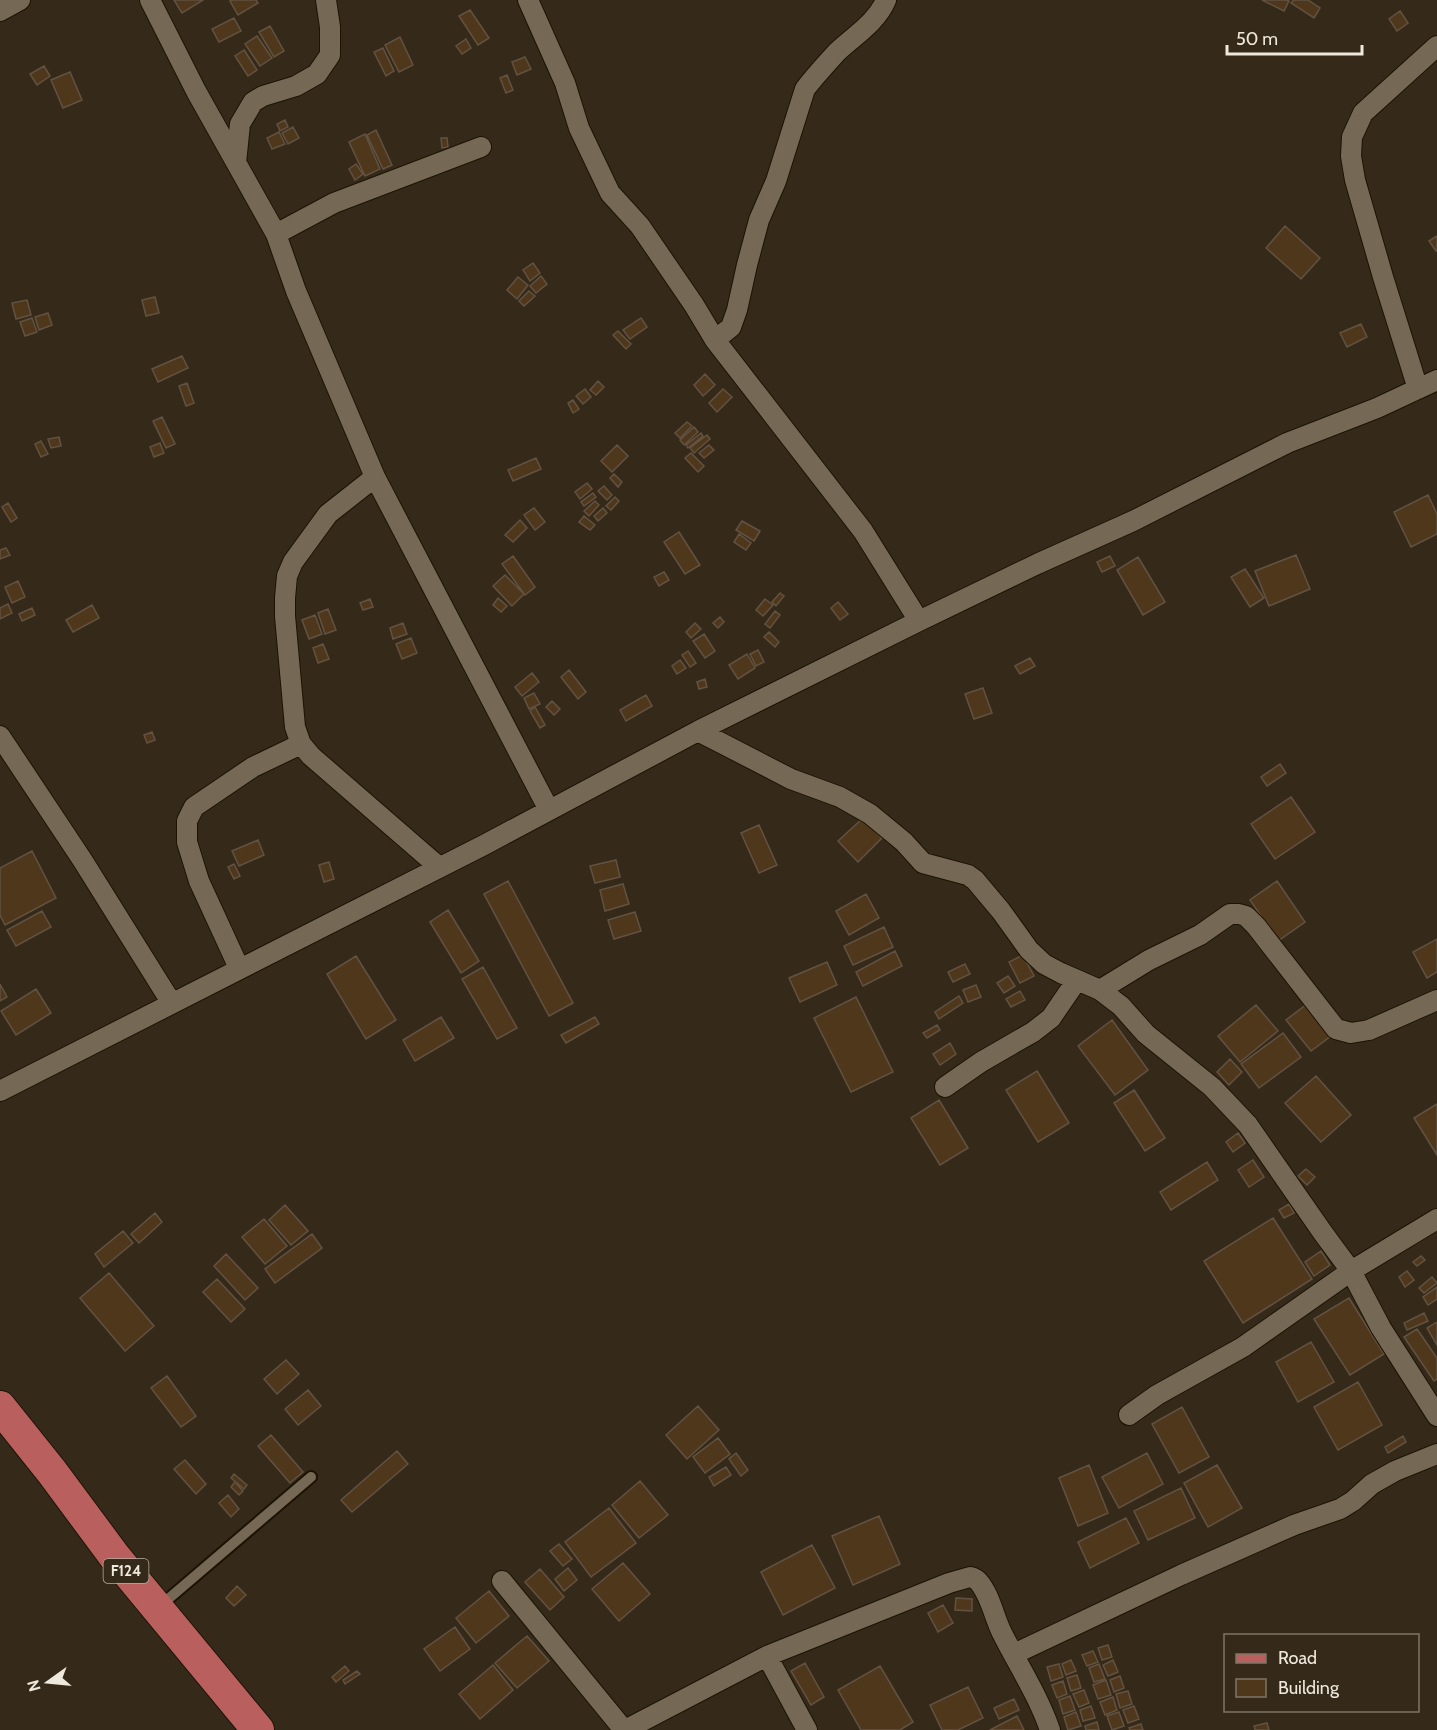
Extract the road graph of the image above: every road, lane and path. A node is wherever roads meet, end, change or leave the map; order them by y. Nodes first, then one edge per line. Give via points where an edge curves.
1 (20, 0) edge
2 (150, 0) edge
3 (326, 0) edge
4 (528, 0) edge
5 (886, 0) edge
6 (0, 11) edge
7 (1437, 46) edge
8 (481, 147) dead end
9 (236, 163) junction
10 (276, 234) junction
11 (715, 340) junction
12 (1437, 380) edge
13 (1418, 389) junction
14 (375, 477) junction
15 (919, 621) junction
16 (698, 730) junction
17 (0, 736) edge
18 (301, 744) junction
19 (549, 810) junction
20 (439, 867) junction
21 (239, 968) junction
22 (1077, 980) junction
23 (1100, 990) junction
24 (1437, 1000) edge
25 (171, 1002) junction
26 (945, 1087) dead end
27 (0, 1091) edge
28 (1437, 1219) edge
29 (1351, 1271) junction
30 (0, 1407) edge
31 (1129, 1415) dead end
32 (1437, 1416) edge
33 (1437, 1454) edge
34 (311, 1477) dead end
35 (502, 1581) dead end
36 (158, 1608) junction
37 (1014, 1654) junction
38 (767, 1656) junction
39 (258, 1730) edge
40 (625, 1730) edge
41 (807, 1730) edge
42 (1050, 1730) edge

1 - 6 street
2 - 9 street
3 - 9 street via 330,55 317,74 253,102 240,124
4 - 11 street via 565,83 579,128 610,193 640,226
5 - 11 street via 876,17 837,52 806,89 759,220 731,327
7 - 13 street via 1363,113 1352,137 1355,180
8 - 10 street via 334,203
9 - 10 street
10 - 14 street
11 - 15 street via 863,531
12 - 13 street
13 - 15 street via 1287,443 1133,521
14 - 18 street via 328,514 287,576 285,616 295,727
14 - 19 street
15 - 16 street
16 - 19 street
16 - 22 street via 870,814 922,863 975,879 1029,950 1044,964
17 - 25 street
18 - 20 street
18 - 21 street via 253,766 194,807 187,821 187,842 199,881
19 - 20 street
20 - 21 street
21 - 25 street
22 - 23 street
22 - 26 street via 1051,1018
23 - 24 street via 1235,914 1246,916 1256,926 1336,1029 1351,1033 1369,1030
23 - 29 street via 1146,1034 1212,1087 1248,1125
25 - 27 street
28 - 29 street
29 - 31 street via 1243,1347
29 - 32 street via 1381,1328
30 - 36 main road, F124
33 - 37 street via 1372,1484 1340,1509 1180,1575
34 - 36 lane
35 - 40 street
36 - 39 main road, F124
37 - 38 street via 984,1591 970,1576
37 - 42 street
38 - 40 street
38 - 41 street

